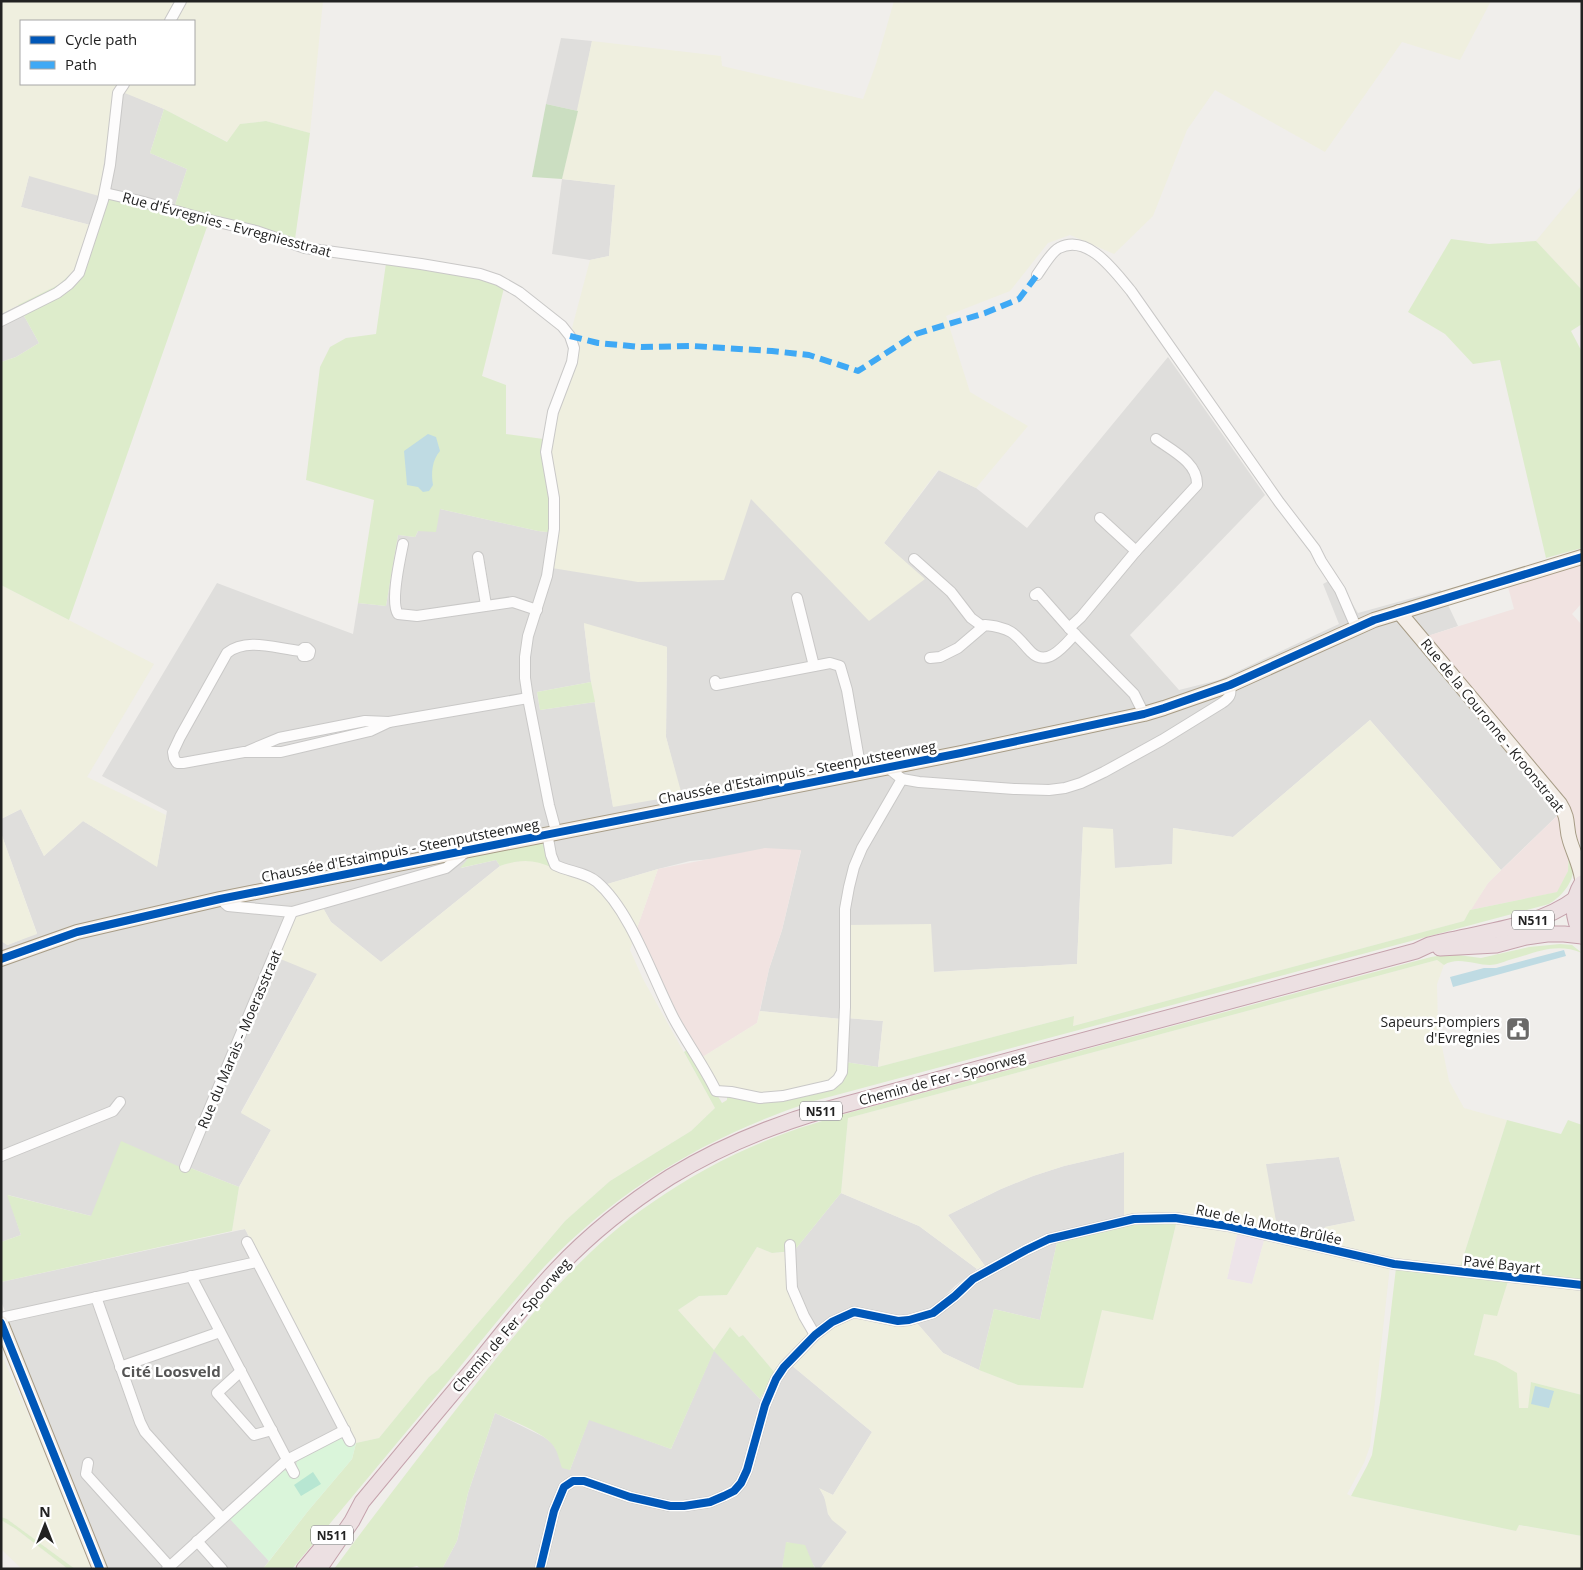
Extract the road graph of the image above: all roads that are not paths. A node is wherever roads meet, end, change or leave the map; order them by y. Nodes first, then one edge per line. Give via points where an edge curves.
1 (181, 1) edge
2 (171, 20) edge
3 (123, 85) edge
4 (105, 193) junction
5 (1037, 275) dead end
6 (1, 321) edge
7 (1156, 439) dead end
8 (1100, 518) dead end
9 (403, 544) dead end
10 (1136, 551) junction
11 (478, 557) dead end
12 (1582, 557) edge
13 (914, 559) dead end
14 (1035, 595) dead end
15 (797, 598) dead end
16 (486, 605) junction
17 (537, 610) junction
18 (1399, 612) junction
19 (982, 626) junction
20 (1356, 627) junction
21 (1072, 631) junction
22 (301, 651) dead end
23 (930, 658) dead end
24 (814, 666) junction
25 (715, 681) dead end
26 (1230, 685) junction
27 (528, 698) junction
28 (1144, 714) junction
29 (887, 767) junction
30 (861, 771) junction
31 (902, 779) junction
32 (552, 832) junction
33 (1577, 849) edge
34 (468, 850) junction
35 (1582, 879) edge
36 (1582, 883) edge
37 (220, 899) junction
38 (1575, 899) junction
39 (292, 912) junction
40 (1582, 936) edge
41 (1416, 951) junction
42 (1, 959) edge
43 (120, 1102) dead end
44 (1, 1156) edge
45 (185, 1166) dead end
46 (247, 1242) dead end
47 (790, 1245) dead end
48 (257, 1262) junction
49 (1419, 1268) joint
50 (191, 1276) junction
51 (1582, 1285) edge
52 (96, 1297) junction
53 (1, 1318) edge
54 (1, 1322) edge
55 (220, 1332) junction
56 (815, 1335) junction
57 (120, 1367) junction
58 (241, 1371) junction
59 (272, 1430) junction
60 (345, 1430) junction
61 (350, 1441) dead end
62 (287, 1460) junction
63 (88, 1463) dead end
64 (294, 1472) dead end
65 (362, 1502) junction
66 (222, 1518) junction
67 (197, 1542) junction
68 (168, 1568) edge
69 (100, 1569) edge
70 (222, 1569) edge
71 (304, 1569) edge
72 (319, 1569) edge
73 (540, 1569) edge

1 - 2 street
3 - 4 street via 118,94
4 - 6 street via 79,274 56,293
4 - 17 street, Rue d'Évregnies - Evregniesstraat via 256,231 305,248 480,274 519,292 562,326 574,348 553,412 546,452 554,498 554,529 547,576
5 - 20 street via 1057,248 1066,246 1083,247 1106,261 1131,290 1315,549 1340,590
7 - 10 street via 1193,468 1197,485
8 - 10 street
9 - 16 street via 395,603 398,614 417,616
10 - 21 street
11 - 16 street
12 - 18 main road, Chaussée d'Estaimpuis - Steenputsteenweg
13 - 19 street
14 - 21 street via 1038,593
15 - 24 street
16 - 17 street via 513,602
17 - 27 street, Rue d'Évregnies - Evregniesstraat via 525,657
18 - 20 main road, Chaussée d'Estaimpuis - Steenputsteenweg
18 - 33 main road, Rue de la Couronne - Kroonstraat via 1560,804 1566,814 1569,840
19 - 21 street via 998,626 1010,632 1040,658 1058,652
19 - 23 street via 958,648
20 - 26 main road, Chaussée d'Estaimpuis - Steenputsteenweg
21 - 28 street via 1134,694
22 - 27 street via 250,644 240,645 227,653 176,744 173,752 177,762 244,752 281,752 370,731 389,722
24 - 25 street via 716,685
24 - 30 street via 830,663 840,666
26 - 28 main road, Chaussée d'Estaimpuis - Steenputsteenweg
26 - 31 street via 1230,698 1222,703 1104,772 1065,788 1014,789
27 - 32 street, Rue d'Évregnies - Evregniesstraat
28 - 29 main road, Chaussée d'Estaimpuis - Steenputsteenweg
29 - 30 main road, Chaussée d'Estaimpuis - Steenputsteenweg
29 - 31 street
30 - 32 main road, Chaussée d'Estaimpuis - Steenputsteenweg
31 - 32 street, Rue d'Évregnies - Evregniesstraat via 862,848 849,887 845,917 842,1072 831,1085 775,1097 760,1098 716,1091 674,1020 633,933 615,903 597,882 555,865 550,855
32 - 34 main road, Chaussée d'Estaimpuis - Steenputsteenweg
33 - 35 main road, Rue de la Couronne - Kroonstraat
34 - 37 main road, Chaussée d'Estaimpuis - Steenputsteenweg
34 - 39 street via 446,868
36 - 38 highway, Chemin de Fer - Spoorweg / N511
37 - 39 street via 228,906
37 - 42 main road, Chaussée d'Estaimpuis - Steenputsteenweg via 77,932
38 - 40 highway, Chemin de Fer - Spoorweg / N511 via 1575,918
38 - 41 highway, Chemin de Fer - Spoorweg / N511 via 1535,919 1453,938
39 - 45 street, Rue du Marais - Moerasstraat
40 - 41 highway, Chemin de Fer - Spoorweg / N511 via 1547,934 1488,946
41 - 65 highway, Chemin de Fer - Spoorweg / N511 via 825,1110 731,1144 647,1193 558,1268
43 - 44 street via 113,1111
46 - 48 street
47 - 56 street via 792,1288
48 - 50 street
48 - 60 street
49 - 51 street, Pavé Bayart
49 - 56 street, Rue de la Motte Brûlée via 1228,1226 1175,1218 1134,1219 1049,1239 973,1279 955,1296 922,1317 898,1321 854,1312 832,1322
50 - 52 street
50 - 55 street
52 - 53 street
52 - 57 street
54 - 69 main road
55 - 57 street
55 - 58 street
56 - 73 street, Rue de la Motte Brûlée via 784,1367 769,1392 746,1470 734,1491 710,1502 670,1506 630,1497 584,1481 573,1481 564,1487 556,1504
57 - 66 street via 145,1432
58 - 59 street
58 - 59 street via 217,1393 254,1436
59 - 62 street
60 - 61 street
60 - 62 street
62 - 64 street
62 - 66 street
63 - 68 street via 86,1474
65 - 71 highway, N511
65 - 72 highway, Chemin de Fer - Spoorweg / N511
66 - 67 street
67 - 68 street
67 - 70 street

